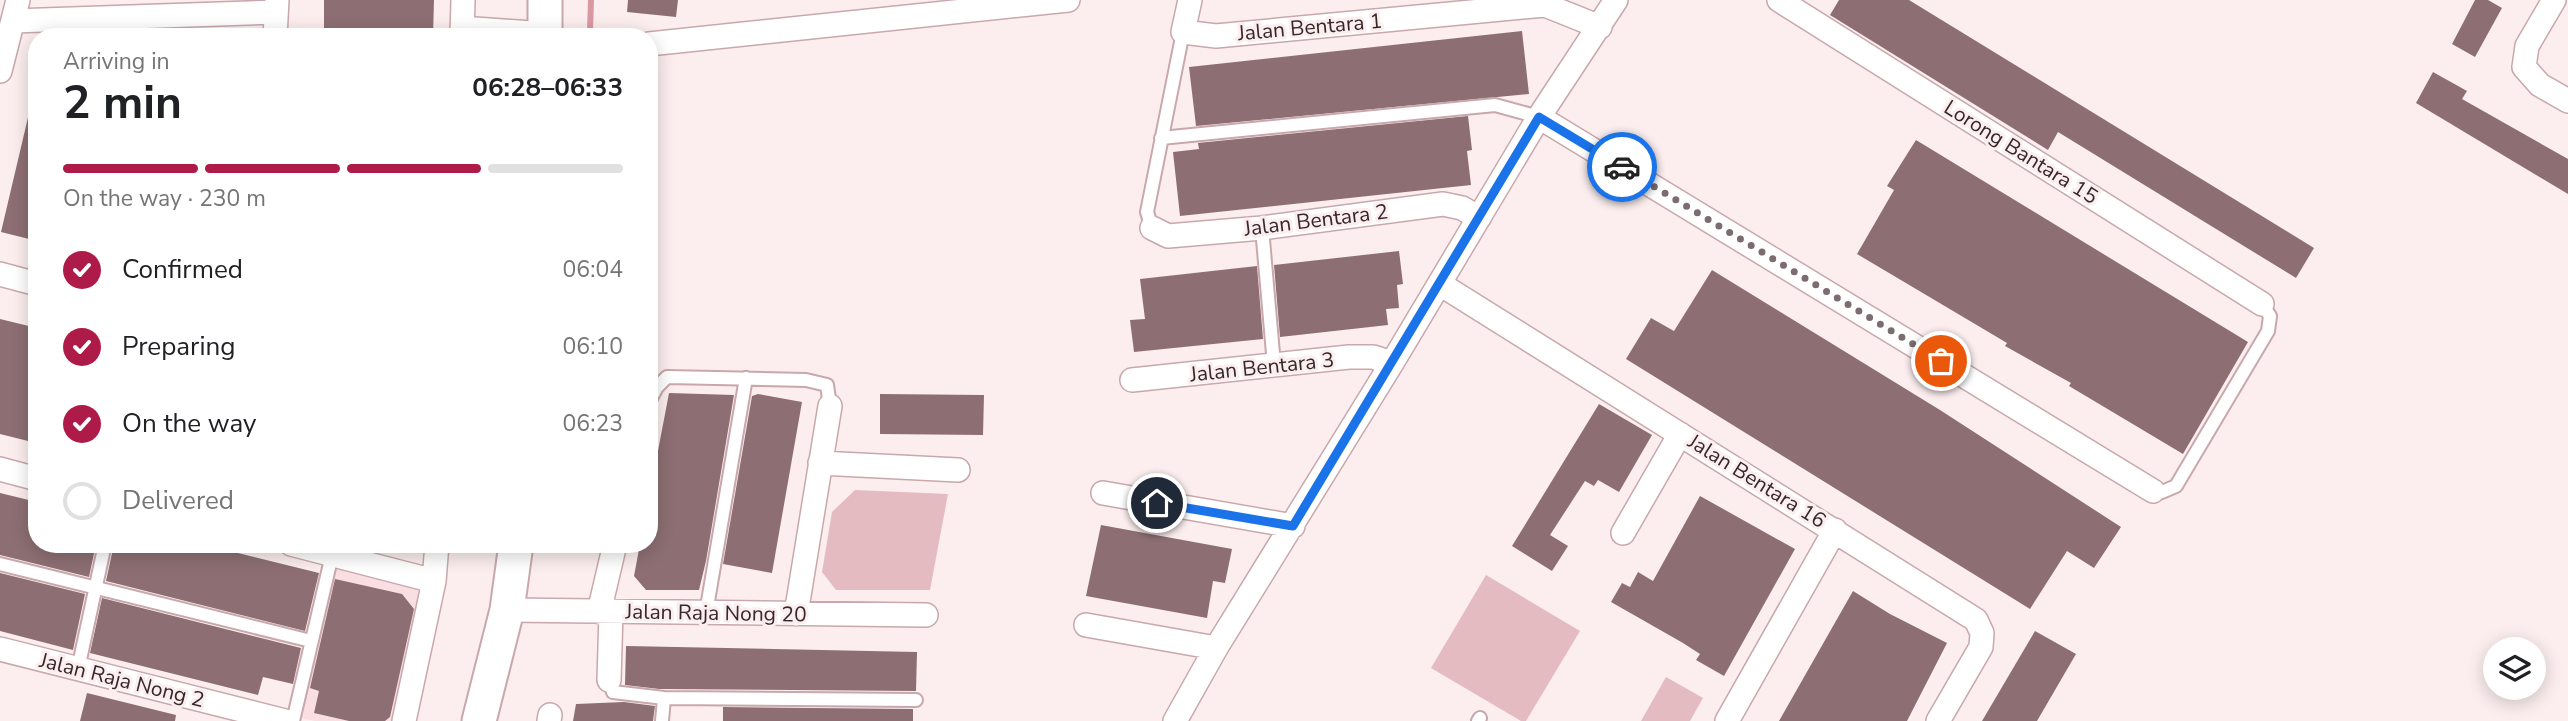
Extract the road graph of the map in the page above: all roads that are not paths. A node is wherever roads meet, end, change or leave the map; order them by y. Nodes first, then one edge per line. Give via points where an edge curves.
1 (463, 0) edge
2 (545, 0) edge
3 (1068, 0) edge
4 (1190, 0) edge
5 (1616, 0) edge
6 (1779, 0) edge
7 (2554, 0) edge
8 (277, 6) edge
9 (15, 10) edge
10 (1600, 27) junction
11 (276, 28) edge
12 (462, 28) edge
13 (545, 28) edge
14 (1183, 32) junction
15 (658, 43) edge
16 (0, 71) edge
17 (2568, 101) edge
18 (1539, 117) junction
19 (1161, 138) junction
20 (1479, 218) junction
21 (1152, 228) joint
22 (1262, 228) junction
23 (0, 274) edge
24 (28, 282) edge
25 (1440, 284) junction
26 (2262, 304) joint
27 (1392, 363) junction
28 (1274, 365) junction
29 (746, 379) junction
30 (1132, 380) dead end
31 (658, 386) edge
32 (830, 406) joint
33 (1681, 434) junction
34 (820, 463) junction
35 (0, 469) edge
36 (958, 470) dead end
37 (28, 477) edge
38 (2153, 491) joint
39 (1103, 493) dead end
40 (1293, 526) junction
41 (1835, 530) junction
42 (1623, 533) dead end
43 (103, 553) edge
44 (325, 553) edge
45 (436, 553) edge
46 (515, 553) edge
47 (614, 553) edge
48 (332, 555) junction
49 (0, 564) edge
50 (434, 581) junction
51 (95, 589) junction
52 (507, 610) junction
53 (605, 612) junction
54 (706, 613) junction
55 (796, 614) junction
56 (926, 615) dead end
57 (1086, 625) dead end
58 (311, 641) junction
59 (1216, 648) junction
60 (0, 649) edge
61 (78, 668) junction
62 (609, 680) joint
63 (664, 698) junction
64 (916, 700) dead end
65 (285, 721) edge
66 (293, 721) edge
67 (404, 721) edge
68 (478, 721) edge
69 (662, 721) edge
70 (1175, 721) edge
71 (1727, 721) edge
72 (1938, 721) edge

1 - 12 street
2 - 13 main road
3 - 15 street
4 - 14 street
5 - 10 street
6 - 26 street, Lorong Bantara 15
7 - 17 street via 2527,46 2524,66 2540,85
8 - 9 street
8 - 11 street
9 - 16 street
10 - 14 street, Jalan Bentara 1 via 1545,5 1216,36
10 - 18 street
14 - 19 lane
18 - 19 lane via 1495,104
18 - 20 street
18 - 38 street
19 - 21 lane via 1147,212
20 - 22 street, Jalan Bentara 2 via 1443,204
20 - 25 street
21 - 22 street, Jalan Bentara 2 via 1168,236
22 - 28 lane
23 - 24 street
25 - 27 street
25 - 33 street, Jalan Bentara 16
26 - 38 lane via 2270,316 2268,331 2176,486
27 - 28 street, Jalan Bentara 3 via 1373,357
27 - 40 street
28 - 30 street, Jalan Bentara 3
29 - 31 lane via 667,377
29 - 32 lane via 827,385
29 - 54 lane
32 - 34 street
33 - 41 street, Jalan Bentara 16
33 - 42 street
34 - 36 street
34 - 55 street
35 - 37 street
39 - 40 street
40 - 59 street
41 - 71 street
41 - 72 street, Jalan Bentara 16 via 1976,620 1981,647
43 - 51 lane
44 - 48 street
45 - 50 street
46 - 52 main road
47 - 53 street
48 - 50 street
48 - 58 lane
49 - 51 lane
50 - 67 street
51 - 58 lane
51 - 61 lane
52 - 53 street, Jalan Raja Nong 20
52 - 68 main road
53 - 54 street, Jalan Raja Nong 20
53 - 62 street
54 - 55 street, Jalan Raja Nong 20
55 - 56 street, Jalan Raja Nong 20
57 - 59 street
58 - 66 lane
59 - 70 street
60 - 61 street, Jalan Raja Nong 2
61 - 65 street, Jalan Raja Nong 2
62 - 63 lane via 613,692
63 - 64 lane
63 - 69 lane

